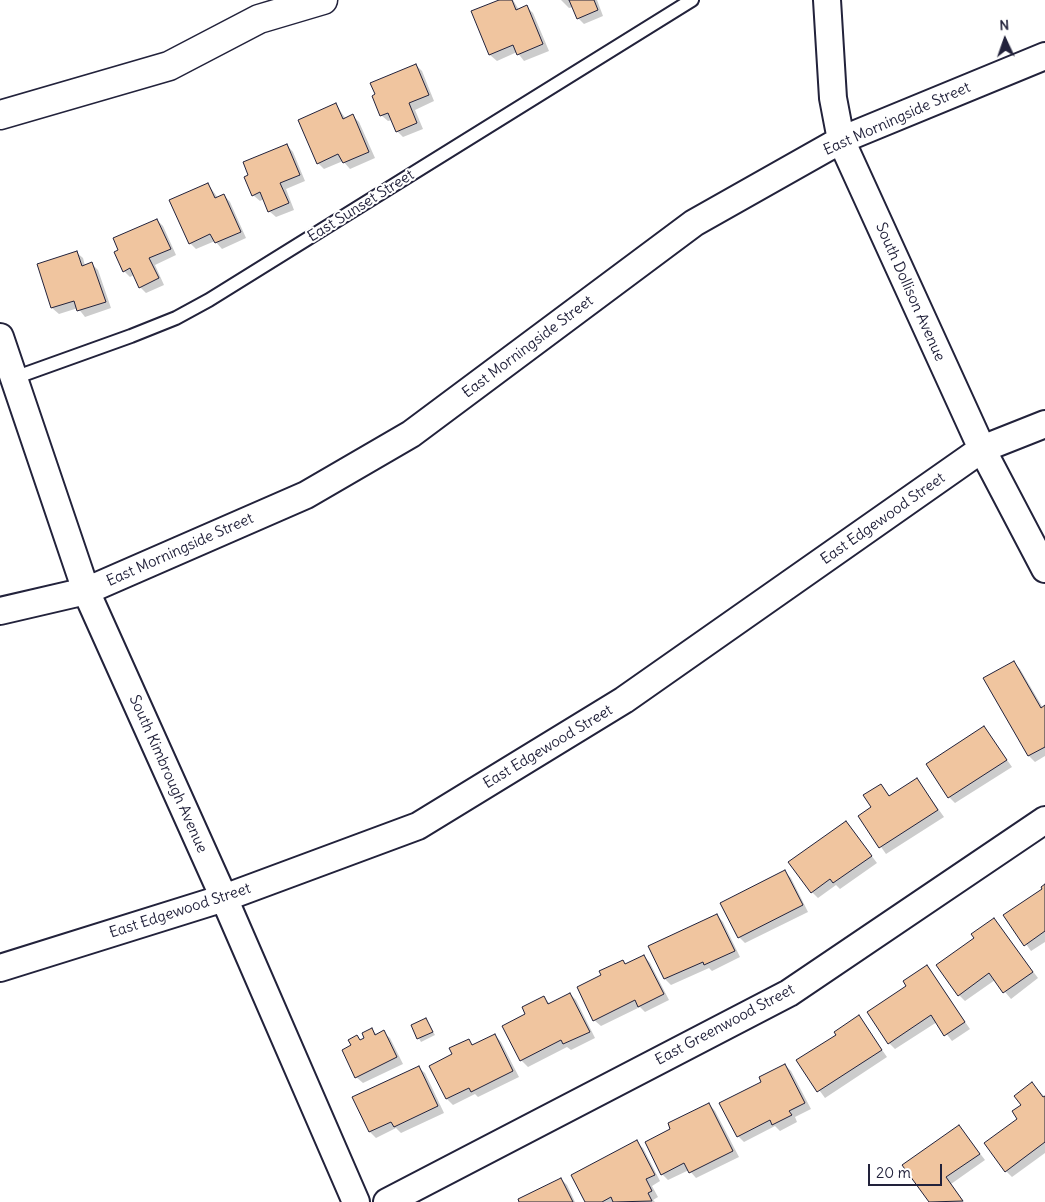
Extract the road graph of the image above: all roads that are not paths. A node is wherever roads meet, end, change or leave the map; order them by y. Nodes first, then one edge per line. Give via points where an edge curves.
1 (280, 0) edge
2 (323, 0) edge
3 (692, 0) edge
4 (827, 0) edge
5 (259, 20) junction
6 (1045, 56) edge
7 (0, 115) edge
8 (841, 140) junction
9 (0, 337) edge
10 (14, 378) junction
11 (1045, 424) edge
12 (982, 450) junction
13 (1045, 569) edge
14 (86, 591) junction
15 (0, 610) edge
16 (1045, 820) edge
17 (224, 898) junction
18 (0, 968) edge
19 (356, 1202) edge
20 (387, 1202) edge

1 - 5 main road
2 - 5 main road
3 - 10 lane, East Sunset Street via 209,300 176,318
4 - 8 street, South Dollison Avenue via 833,98
5 - 7 main road via 168,66
6 - 8 street, East Morningside Street
8 - 12 street, South Dollison Avenue
8 - 14 street, East Morningside Street via 694,223 411,434 306,495
9 - 10 street, South Kimbrough Avenue
10 - 14 street, South Kimbrough Avenue
11 - 12 street, East Edgewood Street
12 - 13 street, South Dollison Avenue
12 - 17 street, East Edgewood Street via 624,700 418,826
14 - 15 street, East Morningside Street
14 - 17 street, South Kimbrough Avenue
16 - 20 street, East Greenwood Street via 789,993
17 - 18 street, East Edgewood Street
17 - 19 street, South Kimbrough Avenue

